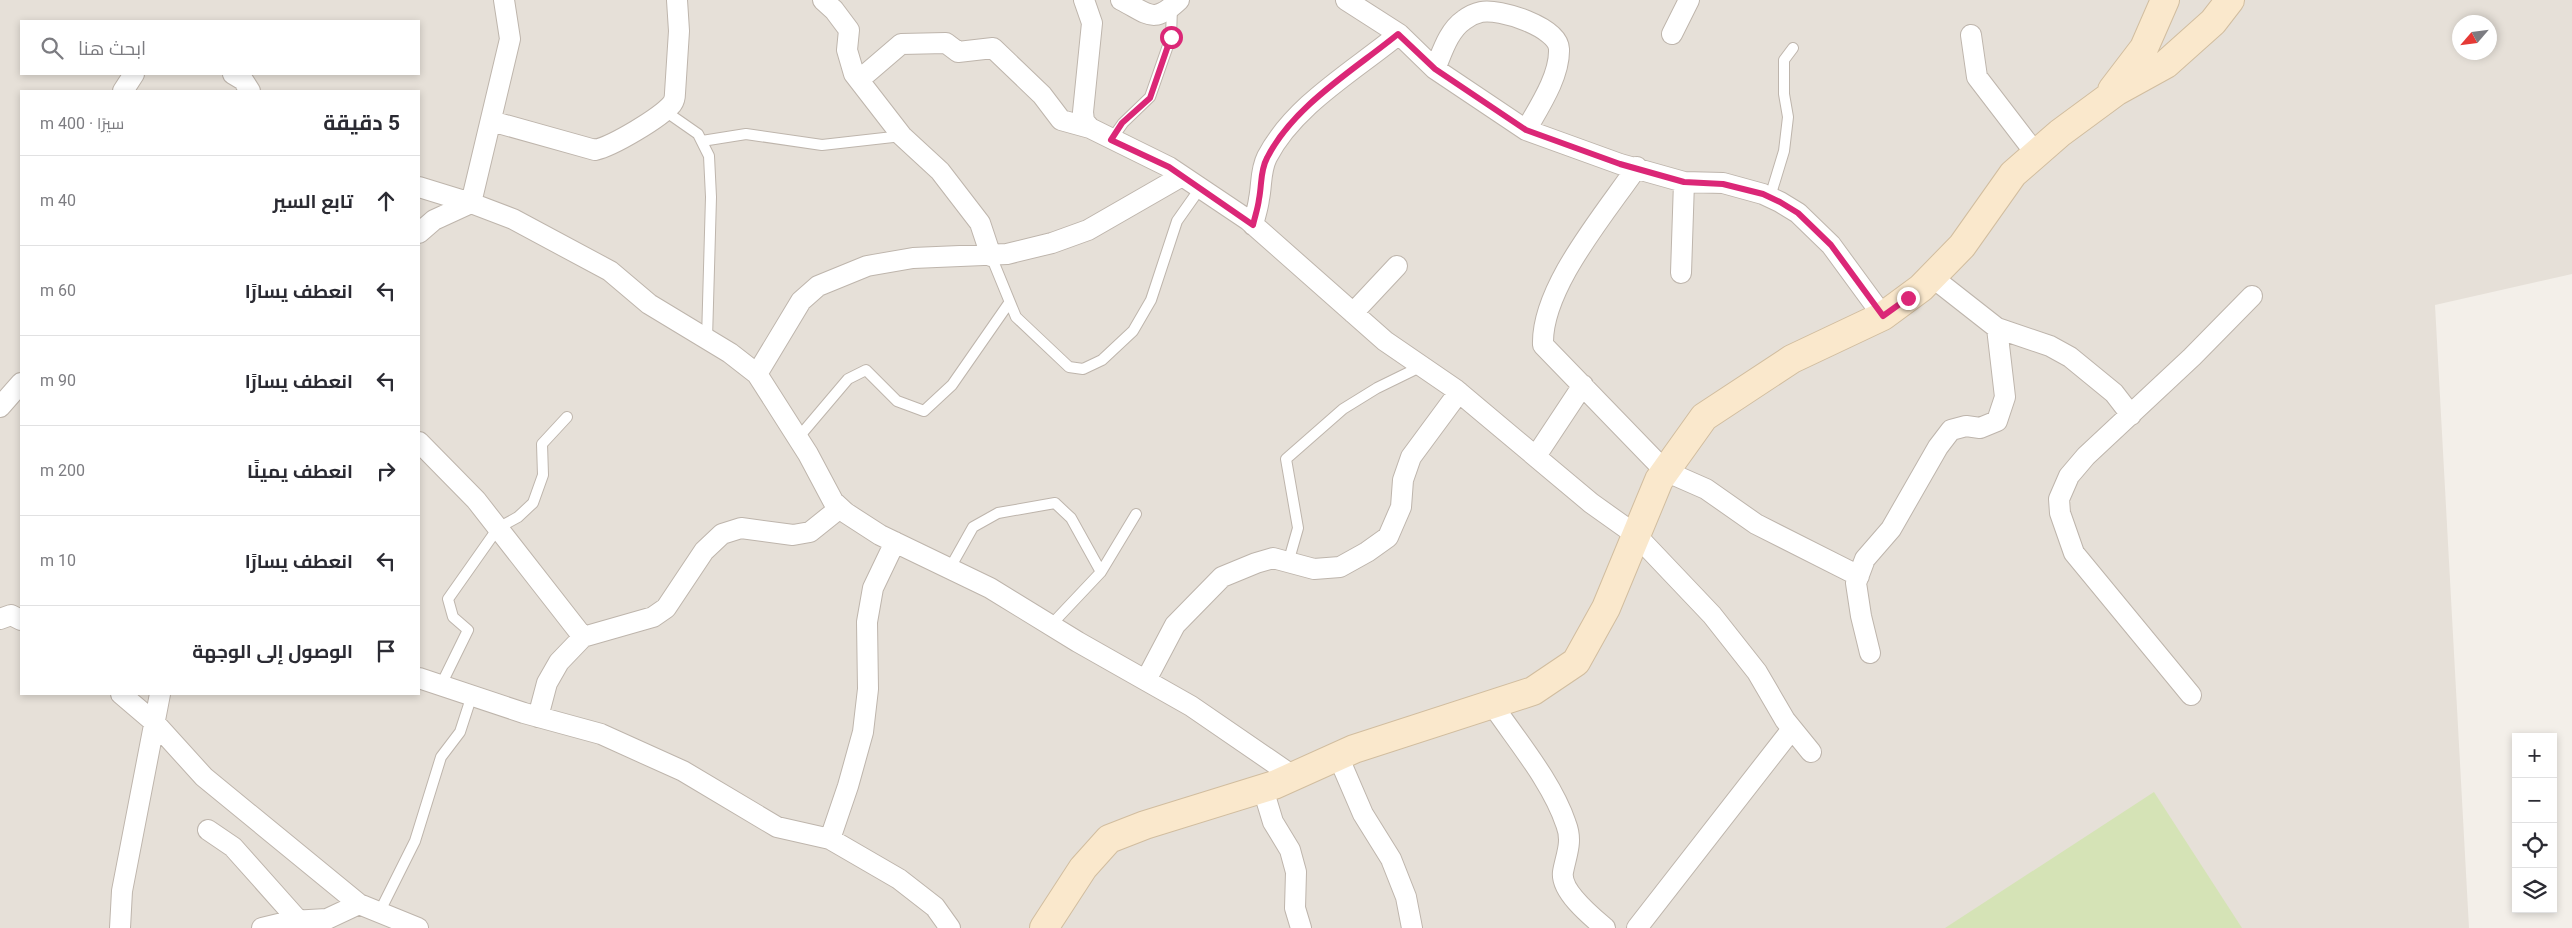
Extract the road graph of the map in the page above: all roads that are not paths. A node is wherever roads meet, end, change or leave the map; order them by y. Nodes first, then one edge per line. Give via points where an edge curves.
1 (504, 0) edge
2 (677, 0) edge
3 (823, 0) edge
4 (1086, 0) edge
5 (1121, 0) edge
6 (1346, 0) edge
7 (1689, 0) edge
8 (2165, 0) edge
9 (2230, 0) edge
10 (1175, 4) edge
11 (1398, 34) junction
12 (1672, 34) dead end
13 (1971, 35) dead end
14 (1793, 48) dead end
15 (1435, 69) junction
16 (133, 75) edge
17 (235, 75) edge
18 (859, 80) junction
19 (124, 90) edge
20 (249, 90) edge
21 (2104, 101) junction
22 (665, 111) junction
23 (491, 121) junction
24 (1090, 128) junction
25 (1526, 130) junction
26 (902, 136) junction
27 (1111, 140) junction
28 (702, 141) junction
29 (2036, 154) junction
30 (1637, 168) junction
31 (1182, 176) junction
32 (1684, 182) junction
33 (420, 187) edge
34 (1201, 187) junction
35 (1770, 198) junction
36 (471, 203) junction
37 (1253, 225) junction
38 (420, 232) edge
39 (991, 256) junction
40 (1397, 266) dead end
41 (1681, 273) dead end
42 (1932, 277) junction
43 (2252, 296) dead end
44 (1009, 302) junction
45 (1353, 313) junction
46 (1883, 316) junction
47 (1997, 328) junction
48 (707, 338) junction
49 (1422, 366) junction
50 (757, 374) junction
51 (20, 385) edge
52 (1583, 385) junction
53 (1459, 392) junction
54 (0, 407) edge
55 (2131, 415) junction
56 (567, 417) dead end
57 (798, 438) junction
58 (420, 443) edge
59 (1536, 456) junction
60 (1665, 471) junction
61 (840, 508) junction
62 (1136, 514) dead end
63 (498, 528) junction
64 (1636, 535) junction
65 (895, 542) junction
66 (1288, 563) junction
67 (950, 568) junction
68 (1101, 572) junction
69 (1859, 576) junction
70 (0, 619) edge
71 (20, 620) edge
72 (1050, 626) junction
73 (583, 637) junction
74 (1870, 652) dead end
75 (420, 678) edge
76 (1146, 680) junction
77 (441, 685) junction
78 (122, 695) edge
79 (160, 695) edge
80 (472, 695) junction
81 (2191, 695) dead end
82 (1492, 704) junction
83 (538, 717) junction
84 (155, 723) junction
85 (1792, 729) junction
86 (1811, 752) dead end
87 (1338, 756) junction
88 (1293, 776) junction
89 (1263, 789) junction
90 (208, 830) dead end
91 (830, 839) junction
92 (359, 904) junction
93 (379, 913) junction
94 (298, 920) junction
95 (120, 928) edge
96 (262, 928) edge
97 (418, 928) edge
98 (950, 928) edge
99 (1044, 928) edge
100 (1301, 928) edge
101 (1412, 928) edge
102 (1605, 928) edge
103 (1637, 928) edge

1 - 23 street via 510,38
2 - 22 street via 676,93 674,102
3 - 18 street via 848,30 847,50
4 - 24 street via 1092,23 1082,112
5 - 10 street via 1147,15 1163,14
6 - 11 street
7 - 12 street
8 - 21 street via 2144,48
9 - 21 street via 2212,22 2166,64
10 - 27 lane via 1171,37 1150,98 1122,123
11 - 15 street
11 - 37 street via 1303,108 1267,158 1260,178 1260,197
13 - 29 street via 1977,77
14 - 35 lane via 1784,60 1788,117 1784,151
15 - 25 street
15 - 25 street via 1458,25 1481,12 1491,11 1538,24 1559,46 1558,61
16 - 19 street
17 - 20 street
18 - 24 street via 901,44 946,43 958,52 993,48 1042,95 1061,120
18 - 26 street
21 - 29 street via 2060,132
22 - 23 street via 607,147 595,150
22 - 28 lane via 698,134
23 - 36 street
24 - 27 street
25 - 30 street
26 - 28 lane via 822,144 746,134
26 - 39 street via 940,171 980,223
27 - 31 street
28 - 48 lane via 709,156 711,197
29 - 42 street via 2013,174 1962,246
30 - 32 street
30 - 52 street via 1571,260 1542,327 1542,344
31 - 34 street
31 - 39 street via 1088,230 1024,251
32 - 35 street via 1723,184
32 - 41 street
33 - 36 street
34 - 37 street
34 - 44 lane via 1177,221 1151,300 1133,331 1102,360 1083,369 1069,367 1016,317
35 - 46 street via 1798,213 1831,245
36 - 38 street via 434,220
36 - 48 street via 513,219 602,266 649,304
37 - 45 street
39 - 44 lane
39 - 50 street via 913,258 868,266 818,286 801,301
40 - 45 street
42 - 46 street
42 - 47 street
43 - 55 street
44 - 57 lane via 952,385 924,411 897,401 866,370 848,379
45 - 49 street via 1385,341
46 - 60 street via 1792,359 1704,416
47 - 55 street via 2050,346 2070,357 2114,393
47 - 69 street via 2005,397 1997,420 1980,428 1966,426 1951,430 1892,529 1865,559
48 - 50 street
49 - 53 street
49 - 66 lane via 1343,409 1286,459 1298,528
50 - 57 street
51 - 54 street
52 - 59 street
52 - 60 street
53 - 59 street
53 - 66 street via 1411,457 1403,480 1400,507 1388,537 1340,567 1314,569
55 - 81 street via 2069,476 2059,499 2060,513 2074,553
56 - 63 lane via 542,444 543,476 533,503 518,517
57 - 61 street
58 - 63 street via 476,500
59 - 64 street via 1591,503
60 - 64 street via 1658,480
60 - 69 street via 1706,490 1756,524
61 - 65 street
61 - 73 street via 810,532 785,534 741,528 722,534 704,551 666,608 653,618
62 - 68 lane
63 - 73 street
63 - 77 lane via 448,599 453,617 468,630
64 - 82 street via 1606,608 1576,662 1533,691
64 - 85 street via 1712,615 1758,672
65 - 67 street
65 - 91 street via 873,588 867,622 868,689 863,732
66 - 76 street via 1273,558 1222,577 1175,625
67 - 68 lane via 973,527 998,513 1055,503 1071,518
67 - 72 street via 990,588
68 - 72 lane
69 - 74 street via 1856,583 1858,600
70 - 71 street via 11,615
72 - 76 street
73 - 83 street via 559,662 547,683
75 - 77 street
76 - 88 street via 1236,734
77 - 80 street
78 - 84 street
79 - 84 street
80 - 83 street
80 - 93 lane via 460,732 441,757 415,841
82 - 87 street
82 - 102 street via 1543,779 1566,823 1570,838 1562,874 1567,890
83 - 91 street via 601,734 683,771 777,827
84 - 92 street via 204,776
84 - 95 street via 122,891
85 - 86 street
85 - 103 street
87 - 88 street
87 - 101 street via 1363,814 1392,859 1406,897
88 - 89 street
89 - 99 street via 1109,839 1083,868
89 - 100 street via 1273,822 1290,850 1296,872 1295,908
90 - 94 street via 233,847
91 - 98 street via 899,879 935,907
92 - 93 street
92 - 94 street via 327,920
93 - 97 street
94 - 96 street

